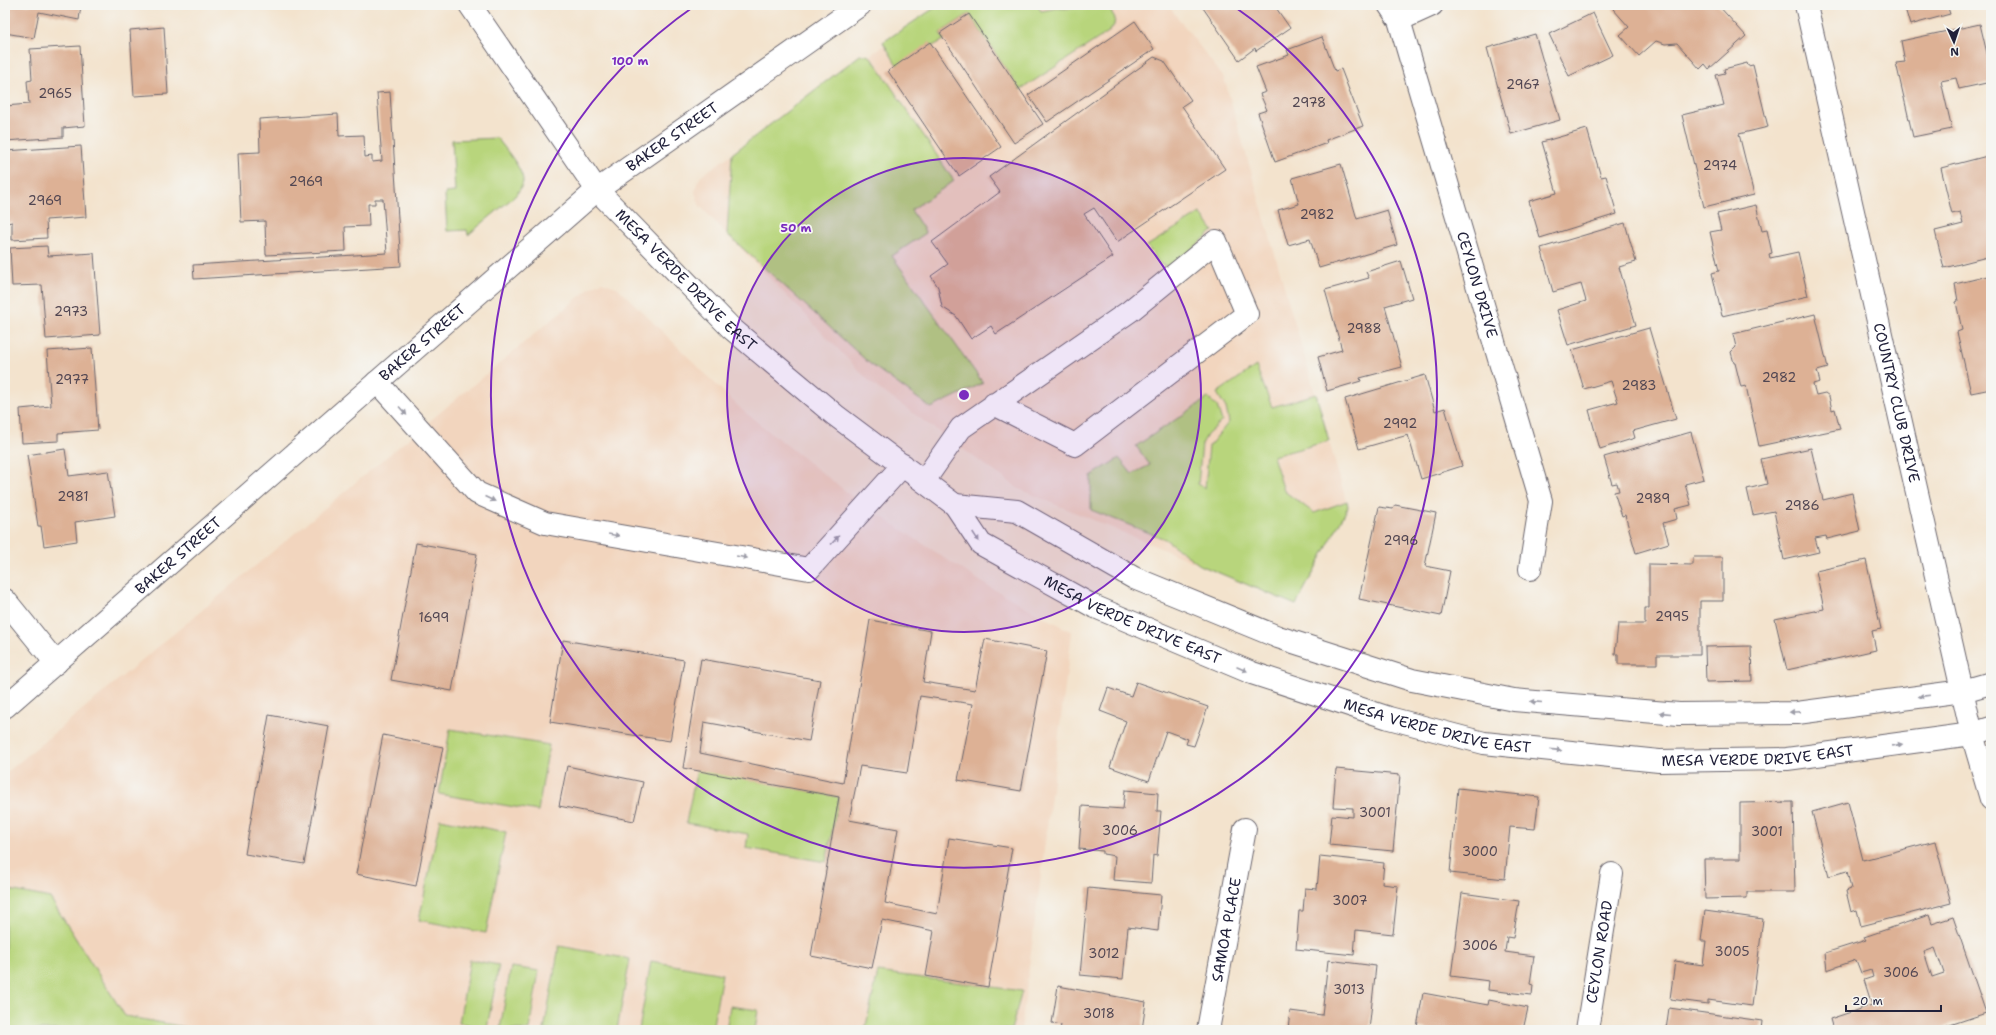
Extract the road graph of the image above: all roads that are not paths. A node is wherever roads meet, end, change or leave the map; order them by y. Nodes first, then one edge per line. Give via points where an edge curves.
1 (470, 5) edge
2 (860, 5) edge
3 (1432, 5) edge
4 (1806, 5) edge
5 (1394, 12) edge
6 (597, 190) junction
7 (377, 382) junction
8 (994, 404) junction
9 (902, 465) junction
10 (924, 482) junction
11 (955, 504) junction
12 (1530, 568) dead end
13 (5, 600) edge
14 (56, 663) junction
15 (1991, 683) edge
16 (1963, 691) junction
17 (5, 707) edge
18 (1982, 731) edge
19 (1991, 799) edge
20 (1245, 829) dead end
21 (1612, 874) dead end
22 (1208, 1030) edge
23 (1588, 1030) edge

1 - 6 street, MESA VERDE DRIVE EAST
2 - 6 street, BAKER STREET
3 - 5 street
4 - 16 street, COUNTRY CLUB DRIVE
5 - 12 street, CEYLON DRIVE via 1541,501
6 - 7 street, BAKER STREET
6 - 9 street, MESA VERDE DRIVE EAST via 731,328 835,415
7 -> 9 street via 477,493 545,523 809,569
7 - 14 street, BAKER STREET
8 - 8 street via 1130,311 1216,241 1247,314 1075,445
8 - 10 street via 961,428
9 - 10 street, MESA VERDE DRIVE EAST
10 - 11 street, MESA VERDE DRIVE EAST
16 -> 11 street, MESA VERDE DRIVE EAST via 1797,713 1679,714 1514,700 1412,680 1278,637 1134,578 1016,511
11 -> 18 street, MESA VERDE DRIVE EAST via 981,544 1093,606 1252,673 1389,718 1484,743 1659,761 1788,759
13 - 14 street
14 - 17 street, BAKER STREET
15 - 16 street, MESA VERDE DRIVE EAST
16 - 18 street, COUNTRY CLUB DRIVE
18 - 19 street, COUNTRY CLUB DRIVE
20 - 22 street, SAMOA PLACE
21 - 23 street, CEYLON ROAD

